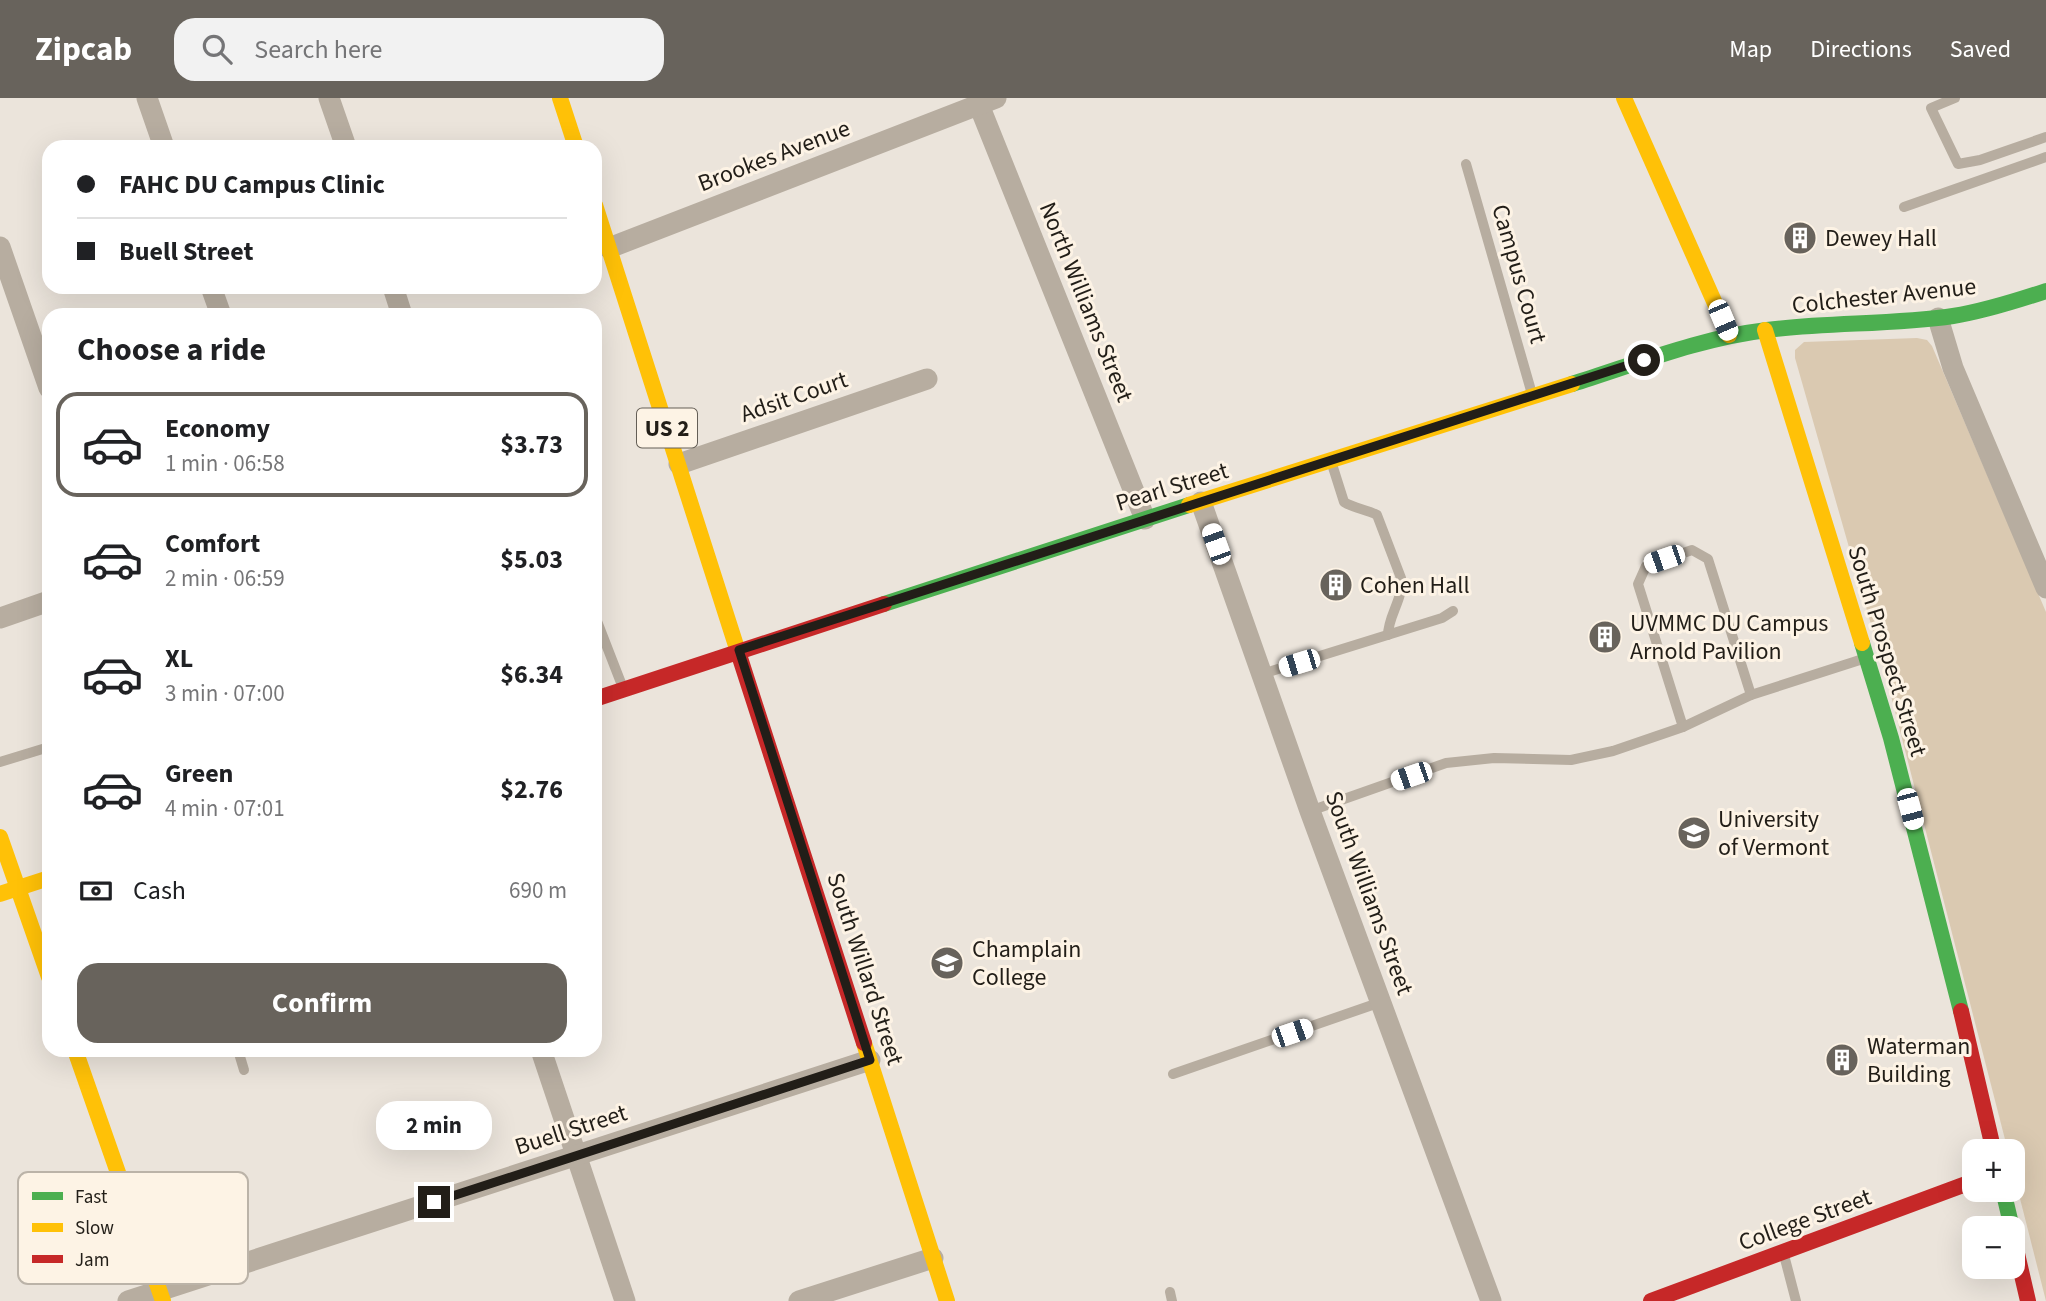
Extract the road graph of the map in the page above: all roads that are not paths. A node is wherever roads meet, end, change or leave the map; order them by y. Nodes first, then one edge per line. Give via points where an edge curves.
1 (147, 98) edge
2 (329, 98) edge
3 (560, 98) edge
4 (1624, 98) edge
5 (1955, 98) edge
6 (988, 101) edge
7 (2046, 137) edge
8 (162, 140) edge
9 (344, 140) edge
10 (574, 140) edge
11 (2046, 157) edge
12 (1466, 164) dead end
13 (1904, 207) dead end
14 (602, 226) edge
15 (0, 247) edge
16 (609, 248) junction
17 (2046, 291) edge
18 (1938, 318) junction
19 (1765, 330) junction
20 (1729, 335) junction
21 (42, 368) edge
22 (927, 379) dead end
23 (1532, 396) junction
24 (1331, 460) junction
25 (679, 464) junction
26 (1201, 502) junction
27 (1145, 519) junction
28 (2046, 588) edge
29 (42, 603) edge
30 (1453, 611) dead end
31 (0, 618) edge
32 (602, 633) edge
33 (1388, 635) junction
34 (739, 650) junction
35 (1867, 658) junction
36 (1262, 674) junction
37 (624, 689) junction
38 (1751, 695) junction
39 (602, 697) edge
40 (1683, 727) junction
41 (42, 749) edge
42 (0, 762) edge
43 (1310, 811) junction
44 (0, 837) edge
45 (42, 880) edge
46 (18, 888) junction
47 (0, 894) edge
48 (42, 957) edge
49 (1381, 1002) junction
50 (77, 1057) edge
51 (240, 1057) edge
52 (543, 1057) edge
53 (870, 1060) junction
54 (244, 1070) dead end
55 (1173, 1074) dead end
56 (1991, 1139) edge
57 (577, 1155) junction
58 (118, 1172) edge
59 (1962, 1185) edge
60 (1783, 1252) junction
61 (933, 1258) junction
62 (248, 1267) edge
63 (2023, 1279) edge
64 (196, 1284) edge
65 (161, 1296) edge
66 (128, 1301) edge
67 (625, 1301) edge
68 (799, 1301) edge
69 (947, 1301) edge
70 (1491, 1301) edge
71 (1651, 1301) edge
72 (1797, 1301) edge
73 (2028, 1301) edge

1 - 8 street
2 - 9 street
3 - 10 main road
4 - 20 main road
5 - 7 lane via 1931,108 1958,164
6 - 16 street, Brookes Avenue
6 - 27 street, North Williams Street
11 - 13 lane
12 - 23 lane, Campus Court
14 - 16 main road, US 2
15 - 21 street
16 - 25 main road, US 2
17 - 18 main road, Colchester Avenue
18 - 19 main road, Colchester Avenue
18 - 28 street via 1953,368
19 - 20 main road, Pearl Street
19 - 35 main road, South Prospect Street
20 - 23 main road, Pearl Street
22 - 25 street, Adsit Court
23 - 24 main road, Pearl Street
24 - 26 main road, Pearl Street
24 - 33 lane via 1344,502 1377,515 1402,588
25 - 34 main road, US 2
26 - 27 main road, Pearl Street
26 - 36 street, South Williams Street
27 - 34 main road, Pearl Street
29 - 31 street
30 - 33 lane
32 - 37 lane
33 - 36 lane
34 - 37 main road, Pearl Street
34 - 53 main road, South Willard Street / US 2
35 - 38 lane
35 - 56 main road, South Prospect Street via 1929,880
36 - 43 street, South Williams Street
37 - 39 main road, Pearl Street
38 - 40 lane
38 - 40 lane via 1708,559 1692,550 1646,566 1638,584
40 - 43 lane via 1571,760 1494,758 1446,763
41 - 42 lane
43 - 49 street, South Williams Street
44 - 46 main road
45 - 46 main road
46 - 47 main road
46 - 48 main road
49 - 55 lane
49 - 70 street, South Williams Street
50 - 58 main road
51 - 54 lane
52 - 57 street
53 - 57 street, Buell Street
53 - 61 main road, South Willard Street / US 2
57 - 62 street, Buell Street
57 - 67 street
59 - 60 main road, College Street
60 - 71 main road, College Street
60 - 72 lane
61 - 68 street
61 - 69 main road, South Willard Street / US 2
63 - 73 main road
64 - 65 street, Buell Street
65 - 66 street, Buell Street

